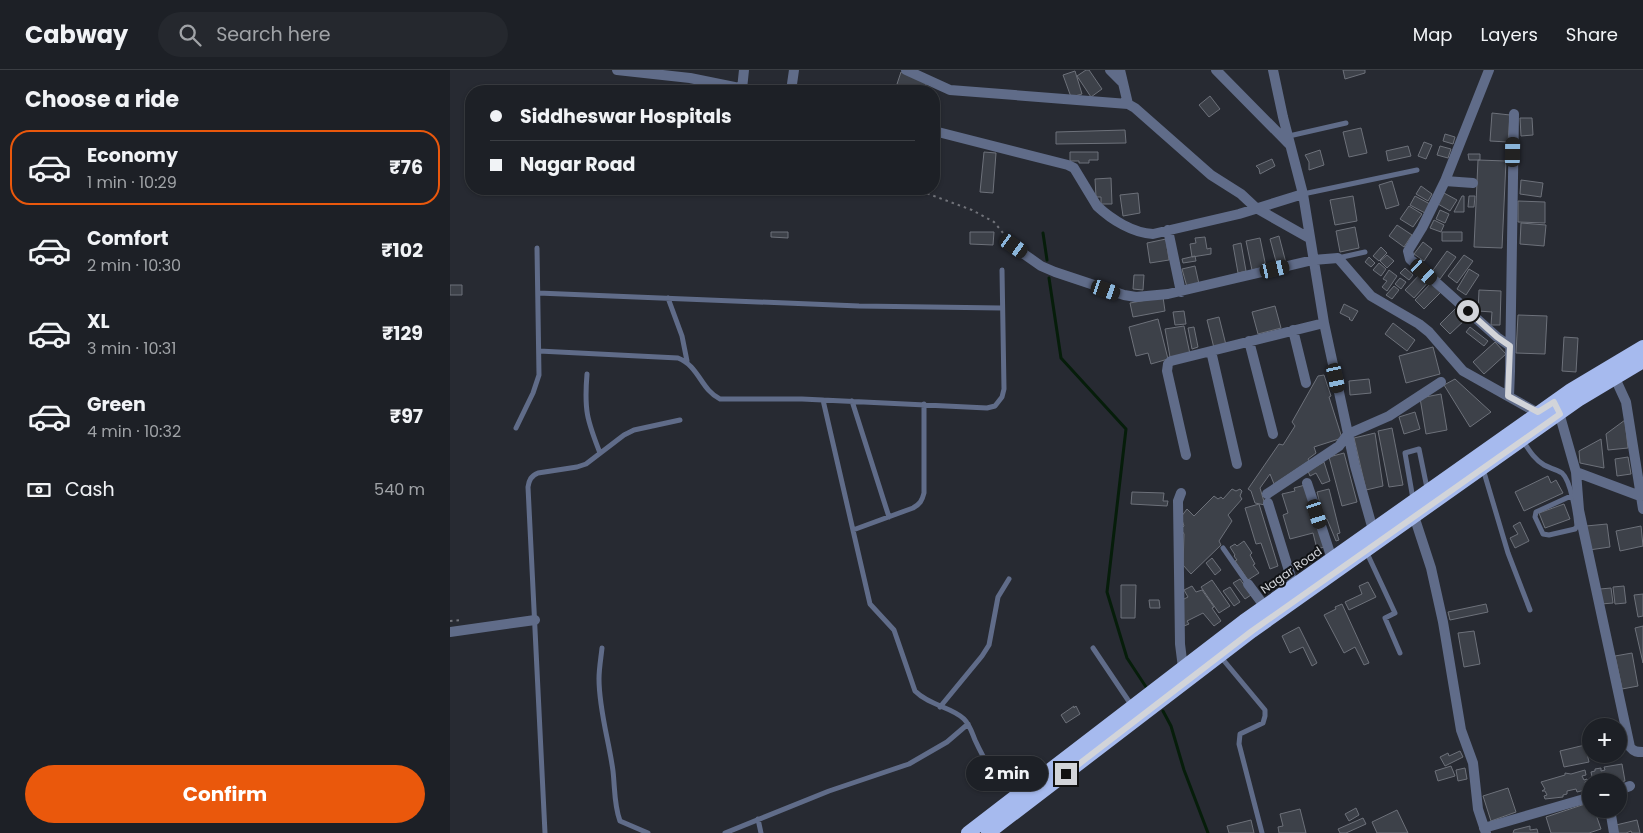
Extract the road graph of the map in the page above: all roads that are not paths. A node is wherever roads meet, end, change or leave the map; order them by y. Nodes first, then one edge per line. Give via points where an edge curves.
1 (617, 70) edge
2 (744, 70) edge
3 (794, 70) edge
4 (906, 70) edge
5 (1110, 70) edge
6 (1120, 70) edge
7 (1216, 70) edge
8 (1275, 70) edge
9 (1489, 70) edge
10 (638, 71) edge
11 (690, 74) edge
12 (1122, 82) junction
13 (728, 85) edge
14 (742, 85) edge
15 (792, 85) edge
16 (939, 85) edge
17 (940, 85) edge
18 (1128, 104) junction
19 (1514, 114) dead end
20 (1346, 123) dead end
21 (940, 133) edge
22 (1289, 136) junction
23 (1292, 148) junction
24 (1417, 170) dead end
25 (1445, 181) junction
26 (1474, 183) dead end
27 (1303, 194) junction
28 (1256, 208) junction
29 (1168, 230) junction
30 (1309, 238) junction
31 (1014, 246) road end
32 (537, 248) dead end
33 (1364, 252) dead end
34 (1338, 258) junction
35 (1312, 260) junction
36 (1002, 270) dead end
37 (1181, 292) junction
38 (538, 293) junction
39 (668, 298) junction
40 (1001, 308) junction
41 (1324, 322) junction
42 (1293, 330) junction
43 (1249, 341) junction
44 (1510, 346) junction
45 (1643, 347) edge
46 (1211, 350) junction
47 (539, 351) junction
48 (687, 361) junction
49 (1643, 361) edge
50 (587, 374) dead end
51 (1615, 378) junction
52 (1441, 382) dead end
53 (1306, 384) dead end
54 (1508, 396) junction
55 (823, 400) junction
56 (852, 401) junction
57 (924, 404) junction
58 (1557, 408) junction
59 (1538, 412) junction
60 (680, 420) dead end
61 (516, 428) dead end
62 (1273, 434) dead end
63 (1348, 434) junction
64 (1523, 440) junction
65 (600, 453) junction
66 (1186, 455) dead end
67 (1237, 464) dead end
68 (1483, 469) junction
69 (1576, 472) junction
70 (1307, 483) dead end
71 (1428, 491) junction
72 (1181, 494) dead end
73 (1571, 496) junction
74 (1640, 496) junction
75 (1414, 502) junction
76 (1643, 509) edge
77 (1414, 516) junction
78 (889, 517) junction
79 (853, 530) junction
80 (1373, 530) junction
81 (1223, 548) dead end
82 (1366, 550) junction
83 (1332, 559) junction
84 (1009, 579) dead end
85 (1248, 584) joint
86 (1294, 587) junction
87 (1265, 607) junction
88 (1530, 610) dead end
89 (535, 620) junction
90 (450, 632) edge
91 (602, 648) dead end
92 (1093, 648) dead end
93 (1400, 653) dead end
94 (1220, 656) junction
95 (1184, 668) junction
96 (940, 707) junction
97 (1133, 707) junction
98 (968, 724) junction
99 (1643, 752) edge
100 (1630, 786) dead end
101 (1627, 787) edge
102 (1022, 792) junction
103 (1582, 800) edge
104 (1612, 818) edge
105 (758, 820) junction
106 (1485, 830) edge
107 (545, 833) edge
108 (648, 833) edge
109 (725, 833) edge
110 (761, 833) edge
111 (968, 833) edge
112 (988, 833) edge
113 (1262, 833) edge
114 (1614, 833) edge

1 - 10 street
2 - 14 street
3 - 15 street
4 - 16 street
5 - 12 street
6 - 12 street
7 - 23 street
8 - 22 street
9 - 25 street
10 - 11 street
11 - 13 street
12 - 18 street
17 - 18 street via 950,90
18 - 28 street via 1211,175
19 - 44 street
20 - 22 lane
21 - 29 street via 1068,165 1078,172 1103,211 1142,233
22 - 23 street
23 - 27 street
24 - 27 lane
25 - 26 street
25 - 44 street via 1408,255
27 - 28 street
27 - 30 street
28 - 29 street
28 - 30 street
29 - 37 street
30 - 35 street
31 - 37 street via 1041,266 1124,295 1136,297
32 - 38 lane
33 - 34 lane
34 - 35 street
34 - 54 street via 1371,296 1429,332 1463,371
35 - 37 street
35 - 41 street
36 - 40 lane
38 - 39 lane
38 - 47 lane
39 - 40 lane
39 - 48 lane
40 - 57 lane via 1004,389 999,403 987,408
41 - 42 street
41 - 63 street
42 - 43 street
42 - 53 street
43 - 46 street
43 - 62 street
44 - 54 street
45 - 58 highway, Nagar Road
46 - 66 street via 1168,364 1167,372
46 - 67 street
47 - 48 lane via 670,357
47 - 61 lane via 539,376
48 - 55 lane via 708,391 720,399
49 - 51 highway, Nagar Road
50 - 65 lane via 586,414
51 - 58 highway, Nagar Road via 1578,400
51 - 74 street via 1626,402
52 - 63 street via 1389,416
54 - 59 street
55 - 56 lane
55 - 79 lane
56 - 57 lane
56 - 78 lane
57 - 78 lane via 922,501
58 - 59 highway, Nagar Road
58 - 64 highway, Nagar Road
58 - 69 street
59 - 71 highway, Nagar Road
60 - 65 lane via 634,430
63 - 80 street
63 - 86 street via 1339,446 1267,499
64 - 68 highway, Nagar Road
64 - 73 lane via 1537,460 1566,478
65 - 89 lane via 586,464 538,473 529,480
68 - 77 highway, Nagar Road
68 - 88 lane via 1508,553
69 - 74 street
69 - 99 street via 1579,510 1630,747
70 - 83 street
71 - 75 highway, Nagar Road
71 - 75 lane via 1419,449 1405,453
72 - 95 street via 1178,501 1180,644
73 - 73 lane via 1576,528 1543,534 1536,512
74 - 76 street
75 - 80 highway, Nagar Road
77 - 82 highway, Nagar Road
77 - 106 street via 1432,568 1461,730 1473,764 1478,809
78 - 79 lane
79 - 96 lane via 870,604 894,630 915,691
80 - 83 highway, Nagar Road
81 - 85 lane
82 - 93 lane via 1395,613 1385,618
82 - 94 highway, Nagar Road
83 - 86 highway, Nagar Road
84 - 96 lane via 998,597 989,645
85 - 87 street
86 - 87 highway, Nagar Road
87 - 95 highway, Nagar Road
89 - 90 street
89 - 107 lane
91 - 108 lane via 600,695 617,812 620,821
92 - 97 lane
94 - 112 highway, Nagar Road
94 - 113 lane via 1265,710 1263,723 1240,734 1239,744
95 - 97 highway, Nagar Road
96 - 98 lane via 963,718
97 - 102 highway, Nagar Road
98 - 102 lane via 993,773
98 - 105 lane via 947,742 909,764
100 - 101 street
102 - 111 highway, Nagar Road
103 - 106 street
104 - 114 street
105 - 109 lane
105 - 110 lane

